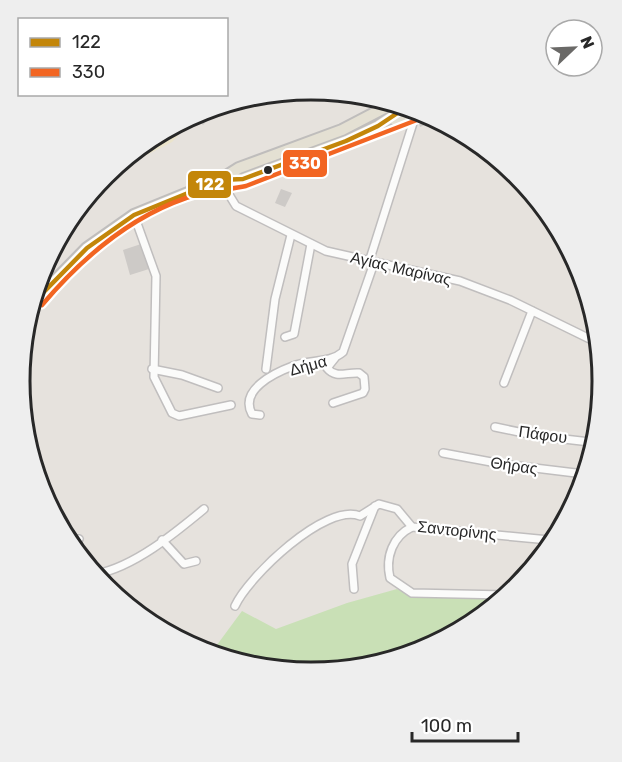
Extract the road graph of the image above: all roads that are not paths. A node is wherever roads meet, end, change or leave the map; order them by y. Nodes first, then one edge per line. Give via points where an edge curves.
1 (382, 109) edge
2 (402, 115) edge
3 (414, 119) edge
4 (220, 180) junction
5 (134, 215) junction
6 (291, 235) junction
7 (311, 244) junction
8 (371, 262) junction
9 (45, 291) edge
10 (532, 311) junction
11 (285, 338) dead end
12 (589, 338) edge
13 (335, 358) junction
14 (152, 369) junction
15 (266, 369) dead end
16 (504, 383) dead end
17 (218, 388) dead end
18 (333, 403) dead end
19 (231, 405) dead end
20 (260, 415) dead end
21 (495, 427) dead end
22 (585, 441) edge
23 (443, 453) dead end
24 (576, 473) edge
25 (376, 505) junction
26 (204, 509) dead end
27 (412, 527) junction
28 (543, 539) edge
29 (162, 540) junction
30 (196, 561) dead end
31 (104, 571) edge
32 (354, 589) dead end
33 (493, 595) edge
34 (235, 606) dead end

1 - 4 main road via 342,130 238,168
2 - 4 main road via 243,179
3 - 8 street, Δήμα
4 - 5 main road
4 - 6 street, Αγίας Μαρίνας via 236,206
5 - 9 main road via 87,248
5 - 14 street via 156,276
6 - 7 street, Αγίας Μαρίνας
6 - 15 street via 275,299
7 - 8 street, Αγίας Μαρίνας
7 - 11 street via 294,334
8 - 10 street, Αγίας Μαρίνας via 460,281
8 - 13 street, Δήμα via 346,348
10 - 12 street, Αγίας Μαρίνας
10 - 16 street
13 - 18 street via 327,368 330,372 358,373 364,377 365,389
13 - 20 street, Δήμα via 293,365 261,383 253,391 249,405 252,414
14 - 17 street
14 - 19 street via 175,417
21 - 22 street, Πάφου
23 - 24 street, Θήρας
25 - 27 street, Σαντορίνης via 384,503 397,509
25 - 32 street via 352,564
25 - 34 street via 360,516 332,520 306,531 263,567
26 - 29 street
27 - 28 street, Σαντορίνης
27 - 33 street via 395,540 388,560 390,578 403,589
29 - 30 street via 184,564
29 - 31 street via 130,561

